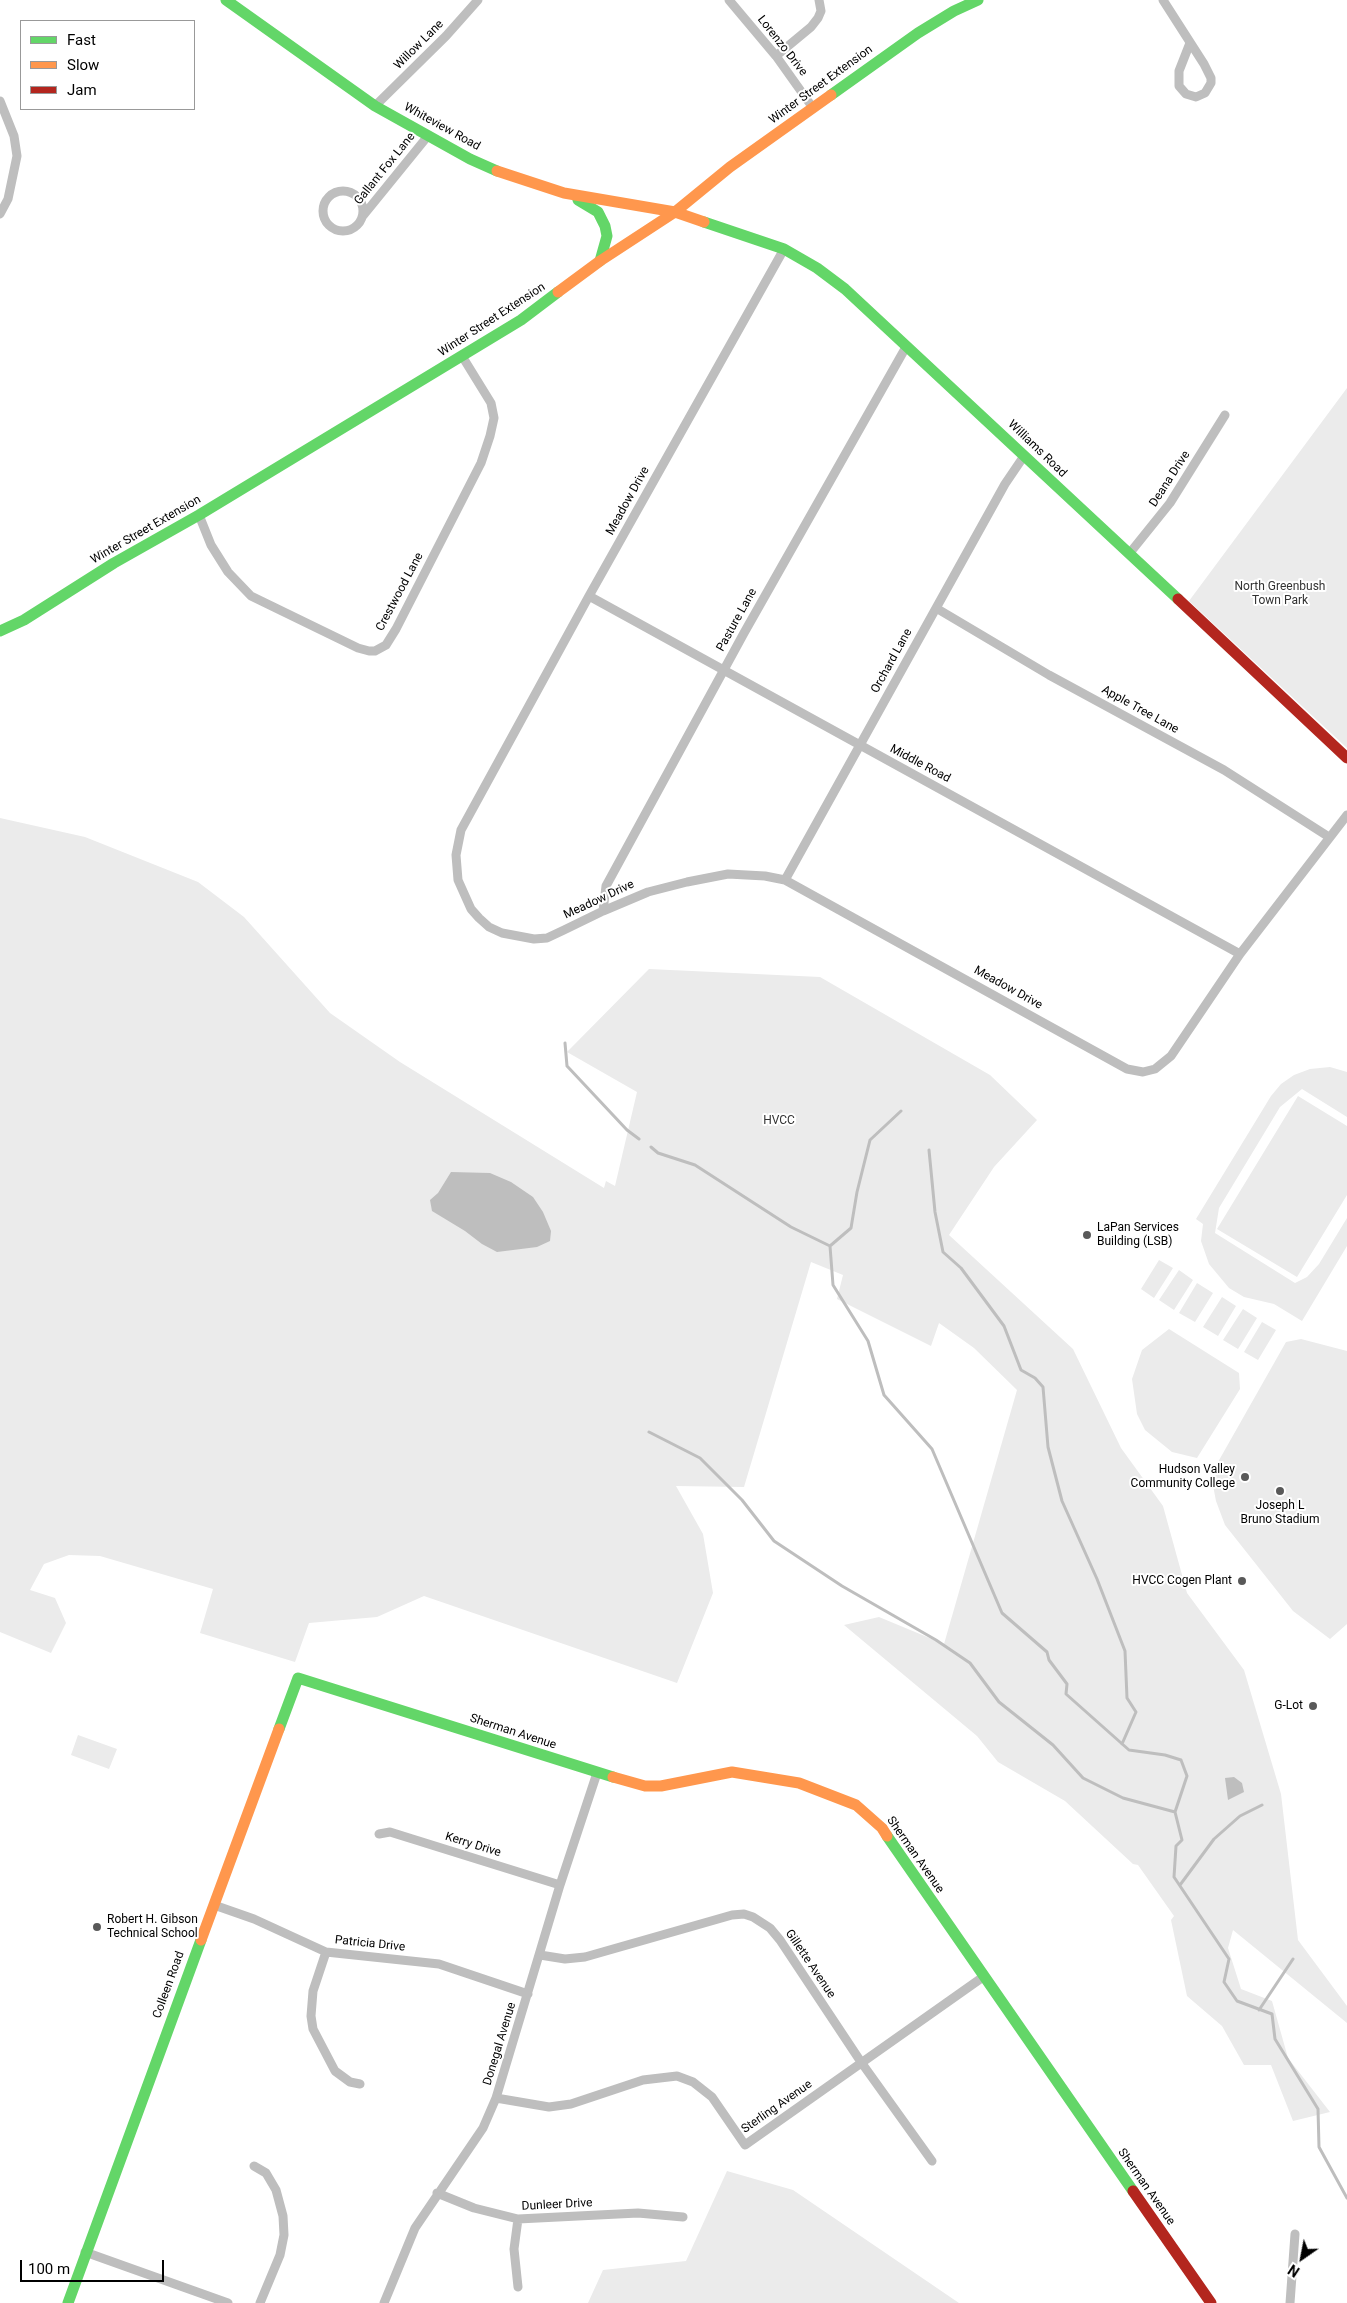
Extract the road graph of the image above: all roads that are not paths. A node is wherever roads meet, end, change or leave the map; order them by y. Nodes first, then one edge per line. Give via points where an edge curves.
1 (226, 0) edge
2 (478, 0) edge
3 (729, 0) edge
4 (819, 0) edge
5 (978, 0) edge
6 (1163, 0) edge
7 (1190, 43) junction
8 (776, 56) junction
9 (0, 101) edge
10 (374, 106) junction
11 (813, 108) junction
12 (427, 136) junction
13 (564, 193) junction
14 (674, 212) junction
15 (0, 214) edge
16 (362, 217) junction
17 (784, 249) junction
18 (600, 261) junction
19 (906, 347) junction
20 (462, 356) junction
21 (1226, 415) dead end
22 (1024, 456) junction
23 (198, 515) junction
24 (1129, 554) junction
25 (589, 596) junction
26 (936, 608) junction
27 (0, 631) edge
28 (724, 669) junction
29 (859, 746) junction
30 (1347, 758) edge
31 (1347, 815) edge
32 (1330, 838) junction
33 (784, 880) junction
34 (603, 911) junction
35 (1240, 954) junction
36 (298, 1678) joint
37 (597, 1773) junction
38 (379, 1834) dead end
39 (560, 1885) junction
40 (214, 1905) junction
41 (326, 1952) junction
42 (540, 1955) junction
43 (983, 1977) junction
44 (528, 1994) junction
45 (861, 2062) junction
46 (360, 2084) dead end
47 (496, 2098) junction
48 (932, 2161) dead end
49 (254, 2166) dead end
50 (437, 2193) junction
51 (683, 2217) dead end
52 (518, 2219) junction
53 (1295, 2234) dead end
54 (85, 2252) junction
55 (518, 2287) dead end
56 (68, 2303) edge
57 (228, 2303) edge
58 (260, 2303) edge
59 (384, 2303) edge
60 (1211, 2303) edge
61 (1290, 2303) edge

1 - 10 main road, Whiteview Road
2 - 10 street, Willow Lane
3 - 8 street, Lorenzo Drive
4 - 8 street via 821,11 818,18
5 - 11 main road, Winter Street Extension via 918,33
6 - 7 street
7 - 7 street via 1180,71 1179,86 1186,94 1196,97 1205,93 1211,78
8 - 11 street, Lorenzo Drive
9 - 15 street via 14,136 17,156 8,199
10 - 12 main road, Whiteview Road
11 - 14 main road, Winter Street Extension
12 - 13 main road, Whiteview Road via 505,174
12 - 16 street, Gallant Fox Lane
13 - 14 main road, Whiteview Road
13 - 18 main road via 592,206 601,216 607,236
14 - 17 main road, Williams Road
14 - 18 main road, Winter Street Extension
16 - 16 street, Gallant Fox Lane via 362,204 353,194 341,191 329,196 325,202 323,214 335,230 354,228
17 - 19 main road, Williams Road via 845,289
17 - 25 street, Meadow Drive
18 - 20 main road, Winter Street Extension via 521,320
19 - 22 main road, Williams Road
19 - 28 street, Pasture Lane
20 - 23 main road, Winter Street Extension
20 - 23 street, Crestwood Lane via 491,403 494,418 490,436 481,463 386,645 375,651 358,648 251,596 228,572
21 - 24 street, Deana Drive via 1170,503
22 - 24 main road, Williams Road
22 - 26 street, Orchard Lane
23 - 27 main road, Winter Street Extension via 24,620
24 - 30 main road, Williams Road
25 - 28 street, Middle Road
25 - 34 street, Meadow Drive via 461,830 456,863 458,880 471,909 489,927 502,933 547,938
26 - 29 street, Orchard Lane
26 - 32 street, Apple Tree Lane via 1049,675 1224,770
28 - 29 street, Middle Road
28 - 34 street, Pasture Lane via 606,886
29 - 33 street, Orchard Lane
29 - 35 street, Middle Road
31 - 32 street, Meadow Drive
32 - 35 street, Meadow Drive
33 - 34 street, Meadow Drive via 728,874 648,892
33 - 35 street, Meadow Drive via 1137,1072 1155,1069 1171,1056
36 - 37 main road, Sherman Avenue
36 - 40 main road, Colleen Road
37 - 39 street, Donegal Avenue
37 - 43 main road, Sherman Avenue via 645,1786 662,1786 732,1772 752,1774 799,1783 856,1805 882,1828
38 - 39 street, Kerry Drive via 390,1832
39 - 42 street, Donegal Avenue
40 - 41 street, Patricia Drive via 254,1919
40 - 54 main road, Colleen Road
41 - 44 street, Patricia Drive via 439,1964
41 - 46 street via 313,1991 313,2029 335,2071 350,2082
42 - 44 street, Donegal Avenue
42 - 45 street, Gillette Avenue via 565,1959 586,1957 744,1914 770,1928 780,1940
43 - 45 street, Sterling Avenue
43 - 60 main road, Sherman Avenue
44 - 47 street, Donegal Avenue
45 - 47 street, Sterling Avenue via 745,2145 712,2097 693,2082 676,2076 642,2080 563,2105 533,2106
45 - 48 street, Gillette Avenue
47 - 50 street, Donegal Avenue via 483,2128
49 - 58 street via 266,2173 276,2190 284,2235 280,2255
50 - 52 street, Dunleer Drive
50 - 59 street, Donegal Avenue via 407,2244
51 - 52 street, Dunleer Drive via 638,2213
52 - 55 street via 514,2249
53 - 61 street
54 - 56 main road, Colleen Road
54 - 57 street

